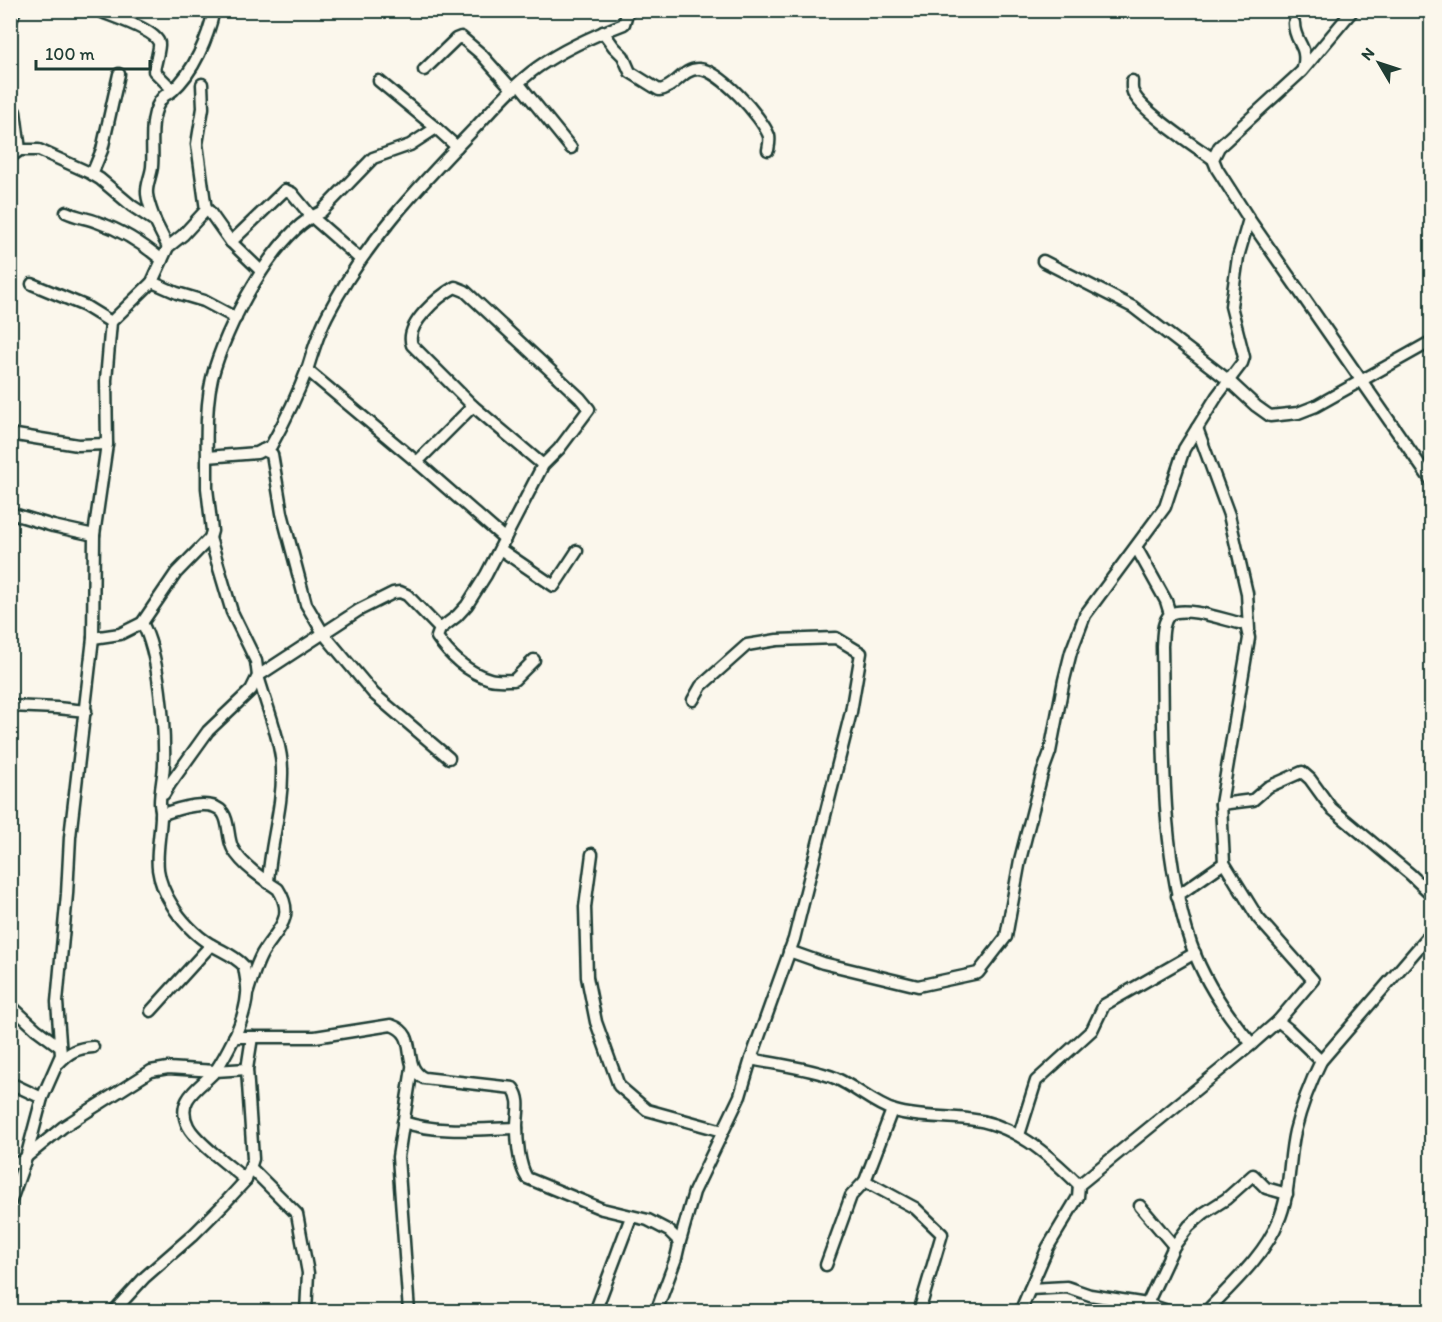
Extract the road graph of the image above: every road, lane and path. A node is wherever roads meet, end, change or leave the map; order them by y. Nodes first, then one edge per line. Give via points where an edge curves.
1 (15, 10) edge
2 (97, 10) edge
3 (214, 10) edge
4 (628, 10) edge
5 (1353, 10) edge
6 (10, 23) edge
7 (1294, 23) dead end
8 (603, 32) junction
9 (424, 70) dead end
10 (1302, 71) junction
11 (119, 74) dead end
12 (379, 81) dead end
13 (1132, 81) dead end
14 (202, 84) dead end
15 (516, 87) junction
16 (173, 90) junction
17 (10, 109) edge
18 (435, 128) junction
19 (457, 147) junction
20 (571, 148) dead end
21 (768, 150) dead end
22 (15, 154) edge
23 (1213, 159) junction
24 (92, 174) junction
25 (206, 210) junction
26 (66, 212) dead end
27 (311, 216) junction
28 (1249, 219) junction
29 (155, 221) junction
30 (231, 242) junction
31 (168, 246) junction
32 (360, 259) junction
33 (162, 260) junction
34 (1043, 261) dead end
35 (261, 271) junction
36 (152, 282) junction
37 (32, 284) dead end
38 (236, 318) junction
39 (111, 322) junction
40 (1431, 341) edge
41 (307, 370) junction
42 (1228, 380) junction
43 (1360, 382) junction
44 (473, 406) junction
45 (1197, 428) junction
46 (10, 434) edge
47 (107, 444) junction
48 (263, 450) junction
49 (207, 457) junction
50 (417, 462) junction
51 (543, 465) junction
52 (1431, 482) edge
53 (10, 513) edge
54 (94, 535) junction
55 (210, 538) junction
56 (502, 544) junction
57 (1136, 547) junction
58 (577, 551) dead end
59 (1170, 614) junction
60 (142, 623) junction
61 (440, 629) junction
62 (1249, 630) junction
63 (323, 633) junction
64 (93, 638) junction
65 (534, 660) dead end
66 (258, 676) junction
67 (693, 700) dead end
68 (10, 706) edge
69 (86, 711) junction
70 (449, 758) dead end
71 (160, 803) junction
72 (1221, 804) junction
73 (162, 815) junction
74 (592, 854) dead end
75 (1224, 863) junction
76 (268, 883) junction
77 (1431, 895) edge
78 (1177, 896) junction
79 (1431, 932) edge
80 (211, 945) junction
81 (789, 951) junction
82 (1195, 953) junction
83 (247, 993) junction
84 (10, 1005) edge
85 (151, 1011) dead end
86 (1278, 1021) junction
87 (234, 1037) junction
88 (252, 1037) junction
89 (1252, 1044) junction
90 (59, 1046) junction
91 (93, 1047) dead end
92 (751, 1059) junction
93 (1321, 1061) junction
94 (58, 1064) junction
95 (247, 1068) junction
96 (412, 1068) junction
97 (215, 1071) junction
98 (10, 1083) edge
99 (42, 1098) junction
100 (891, 1110) junction
101 (403, 1122) junction
102 (517, 1128) junction
103 (723, 1131) junction
104 (1019, 1135) junction
105 (26, 1158) junction
106 (10, 1162) edge
107 (251, 1168) junction
108 (246, 1180) junction
109 (865, 1181) junction
110 (1079, 1185) junction
111 (1287, 1194) junction
112 (10, 1203) edge
113 (1140, 1206) dead end
114 (631, 1217) junction
115 (679, 1245) junction
116 (1174, 1246) junction
117 (826, 1265) dead end
118 (1029, 1289) junction
119 (1148, 1304) junction
120 (112, 1311) edge
121 (306, 1311) edge
122 (409, 1311) edge
123 (595, 1311) edge
124 (656, 1311) edge
125 (919, 1311) edge
126 (1020, 1311) edge
127 (1171, 1311) edge
128 (1206, 1311) edge

1 - 6 street
2 - 16 street via 134,24 159,42 154,70
3 - 16 street via 197,59
4 - 8 street via 624,24
5 - 10 street
7 - 10 street via 1306,57
8 - 15 street via 544,63
8 - 21 street via 623,56 630,72 659,90 698,69 728,85 753,109 769,135
9 - 15 street via 461,37
10 - 23 street via 1227,139
11 - 24 street via 102,150
12 - 18 street
13 - 23 street via 1135,97 1149,111
14 - 25 street via 197,144
15 - 19 street
15 - 20 street
16 - 29 street via 159,105 152,131 147,195
17 - 22 street via 15,112
18 - 19 street
18 - 27 street via 410,145 374,158 321,212
19 - 32 street
22 - 24 street via 39,150
23 - 28 street
24 - 29 street
25 - 30 street
25 - 31 street
26 - 33 street via 118,231
27 - 30 street via 285,190
27 - 32 street
27 - 35 street
28 - 42 street via 1238,257 1231,306 1244,357
28 - 43 street
29 - 31 street
30 - 35 street
31 - 33 street
32 - 41 street via 320,330
33 - 36 street
34 - 42 street via 1133,307
35 - 38 street
36 - 38 street via 204,301
36 - 39 street
37 - 39 street via 85,306
38 - 49 street via 212,379 206,418
39 - 47 street via 106,380
40 - 43 street
41 - 48 street via 279,433 271,446
41 - 50 street
42 - 43 street via 1270,416 1298,413
42 - 45 street
43 - 52 street
44 - 50 street
44 - 51 street
44 - 51 street via 410,339 419,318 454,287 465,291 589,409
45 - 57 street via 1179,458 1165,507
45 - 62 street via 1229,514 1247,593
46 - 47 street via 78,445
47 - 54 street
48 - 49 street
48 - 63 street via 272,454 282,513 306,604
49 - 55 street
50 - 56 street
51 - 56 street
53 - 54 street
54 - 64 street
55 - 60 street via 176,573
55 - 66 street via 232,612 256,661
56 - 58 street via 554,586
56 - 61 street via 467,604
57 - 59 street
57 - 81 street via 1085,615 1071,652 1050,752 1020,860 1006,937 978,973 918,986
59 - 62 street via 1185,611 1246,625
59 - 78 street via 1165,620 1162,646 1165,789
60 - 64 street via 120,634
60 - 71 street via 158,675 164,761
61 - 63 street via 400,592 359,610
61 - 65 street via 437,636 445,648 474,673 492,680 514,680
62 - 72 street
63 - 66 street
63 - 70 street via 374,694
64 - 69 street
66 - 71 street via 251,690 208,731
66 - 76 street via 282,768
67 - 81 street via 701,686 747,645 836,638 861,653 851,712
68 - 69 street
69 - 90 street via 70,837 57,1002
71 - 73 street
72 - 75 street
72 - 77 street via 1253,800 1268,787 1302,772 1331,808
73 - 76 street via 181,807 213,806 223,813 237,855
73 - 80 street via 156,862 165,893 182,919
74 - 103 street via 585,907 587,976 596,1022 619,1086 647,1110
75 - 78 street
75 - 86 street via 1258,918 1314,980
76 - 83 street via 282,897 284,918 261,956
78 - 82 street
79 - 93 street
80 - 83 street via 244,966
80 - 85 street
81 - 92 street
82 - 89 street via 1233,1022
82 - 104 street via 1104,1005 1092,1030 1036,1080
83 - 87 street
84 - 90 street
86 - 89 street
86 - 93 street
87 - 88 street
87 - 97 street
88 - 95 street
88 - 96 street via 315,1037 391,1025 401,1028 408,1038
89 - 110 street
90 - 94 street
91 - 94 street via 68,1053
92 - 100 street via 833,1077
92 - 103 street via 740,1096
93 - 111 street via 1295,1131
94 - 99 street
95 - 97 street
95 - 107 street
96 - 101 street
96 - 102 street via 424,1078 513,1088 519,1099
97 - 105 street via 151,1071 63,1127
97 - 108 street via 188,1099 188,1125
98 - 99 street
99 - 105 street
100 - 104 street via 970,1119
100 - 109 street
101 - 102 street via 465,1131
101 - 122 street via 398,1157
102 - 114 street via 522,1169 527,1178
103 - 115 street via 694,1191
104 - 110 street
105 - 106 street via 19,1163
105 - 112 street
107 - 108 street
107 - 121 street via 297,1214 308,1273
108 - 120 street
109 - 117 street via 851,1196
109 - 125 street via 915,1208 942,1234
110 - 118 street via 1078,1197
111 - 116 street via 1266,1188 1253,1175 1189,1226
111 - 128 street via 1264,1247
113 - 116 street
114 - 115 street via 648,1220 669,1231
114 - 123 street
115 - 124 street
116 - 119 street
118 - 119 street via 1067,1287 1090,1295
118 - 126 street
119 - 127 street

